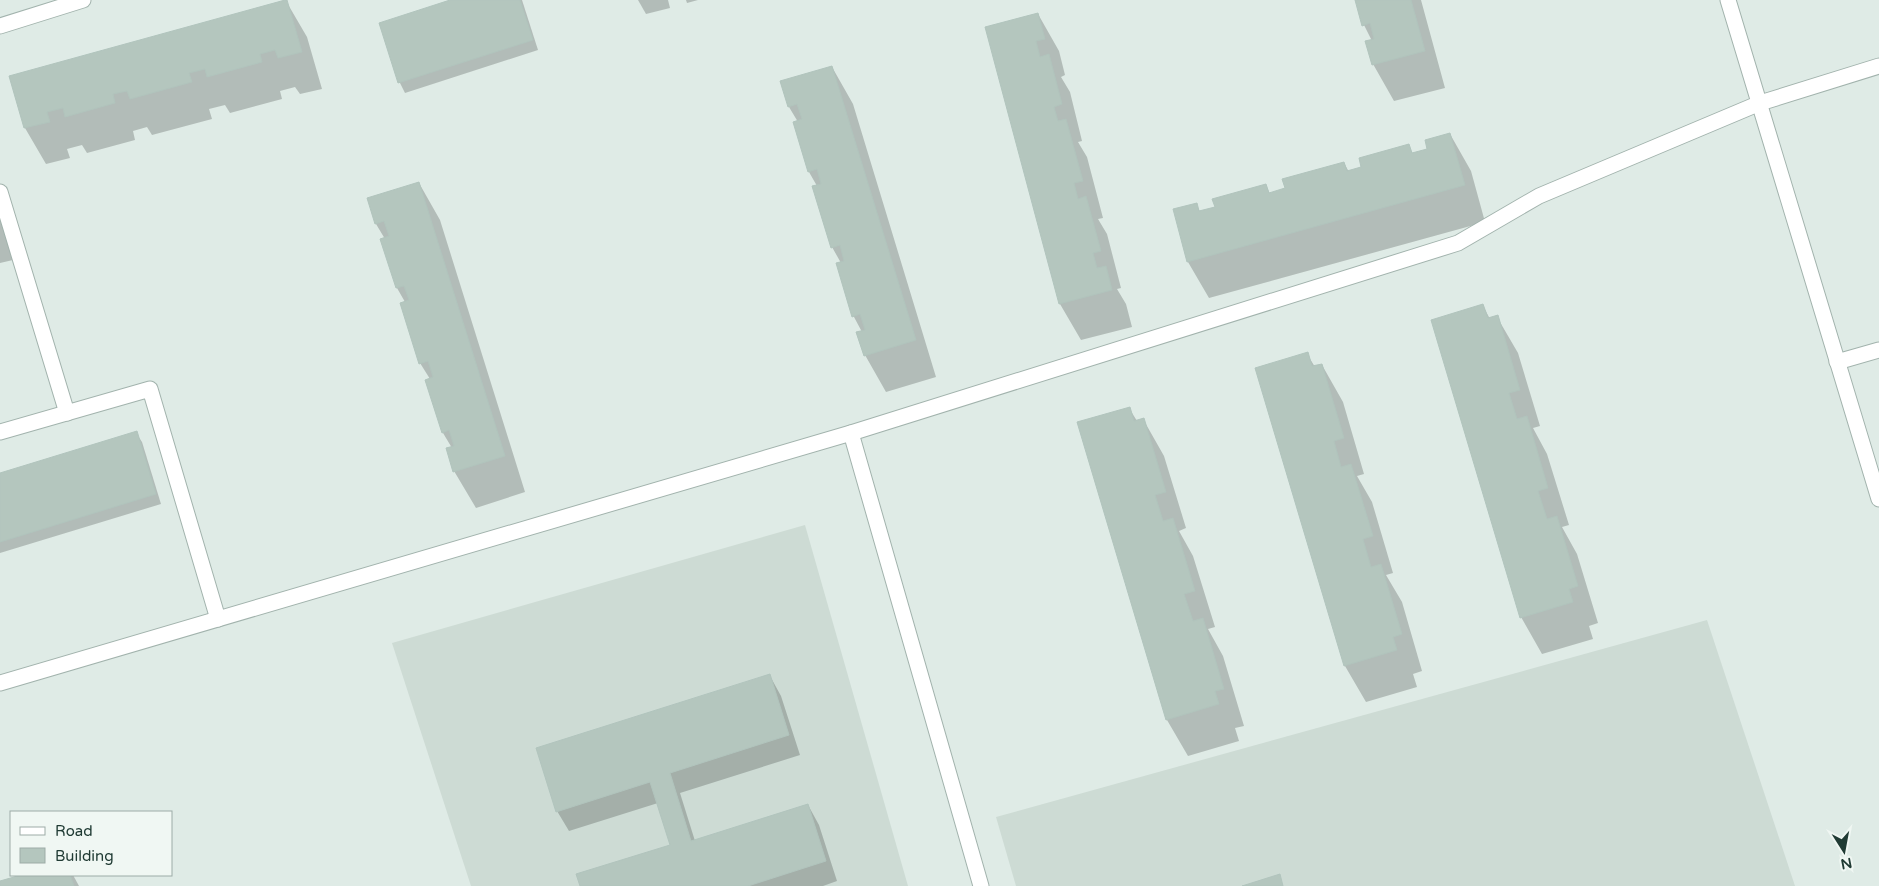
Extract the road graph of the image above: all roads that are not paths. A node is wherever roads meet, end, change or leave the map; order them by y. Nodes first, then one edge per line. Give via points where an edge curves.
1 (83, 0) edge
2 (1728, 0) edge
3 (0, 26) edge
4 (1879, 66) edge
5 (1760, 103) junction
6 (0, 192) edge
7 (1879, 350) edge
8 (1837, 362) junction
9 (67, 412) junction
10 (0, 432) edge
11 (851, 433) junction
12 (1879, 499) edge
13 (218, 619) junction
14 (0, 683) edge
15 (981, 886) edge

1 - 3 street
2 - 5 street
4 - 5 street
5 - 8 street
5 - 11 street via 1539,196 1458,243
6 - 9 street
7 - 8 street
8 - 12 street
9 - 10 street
9 - 13 street via 150,389
11 - 13 street
11 - 15 street
13 - 14 street

